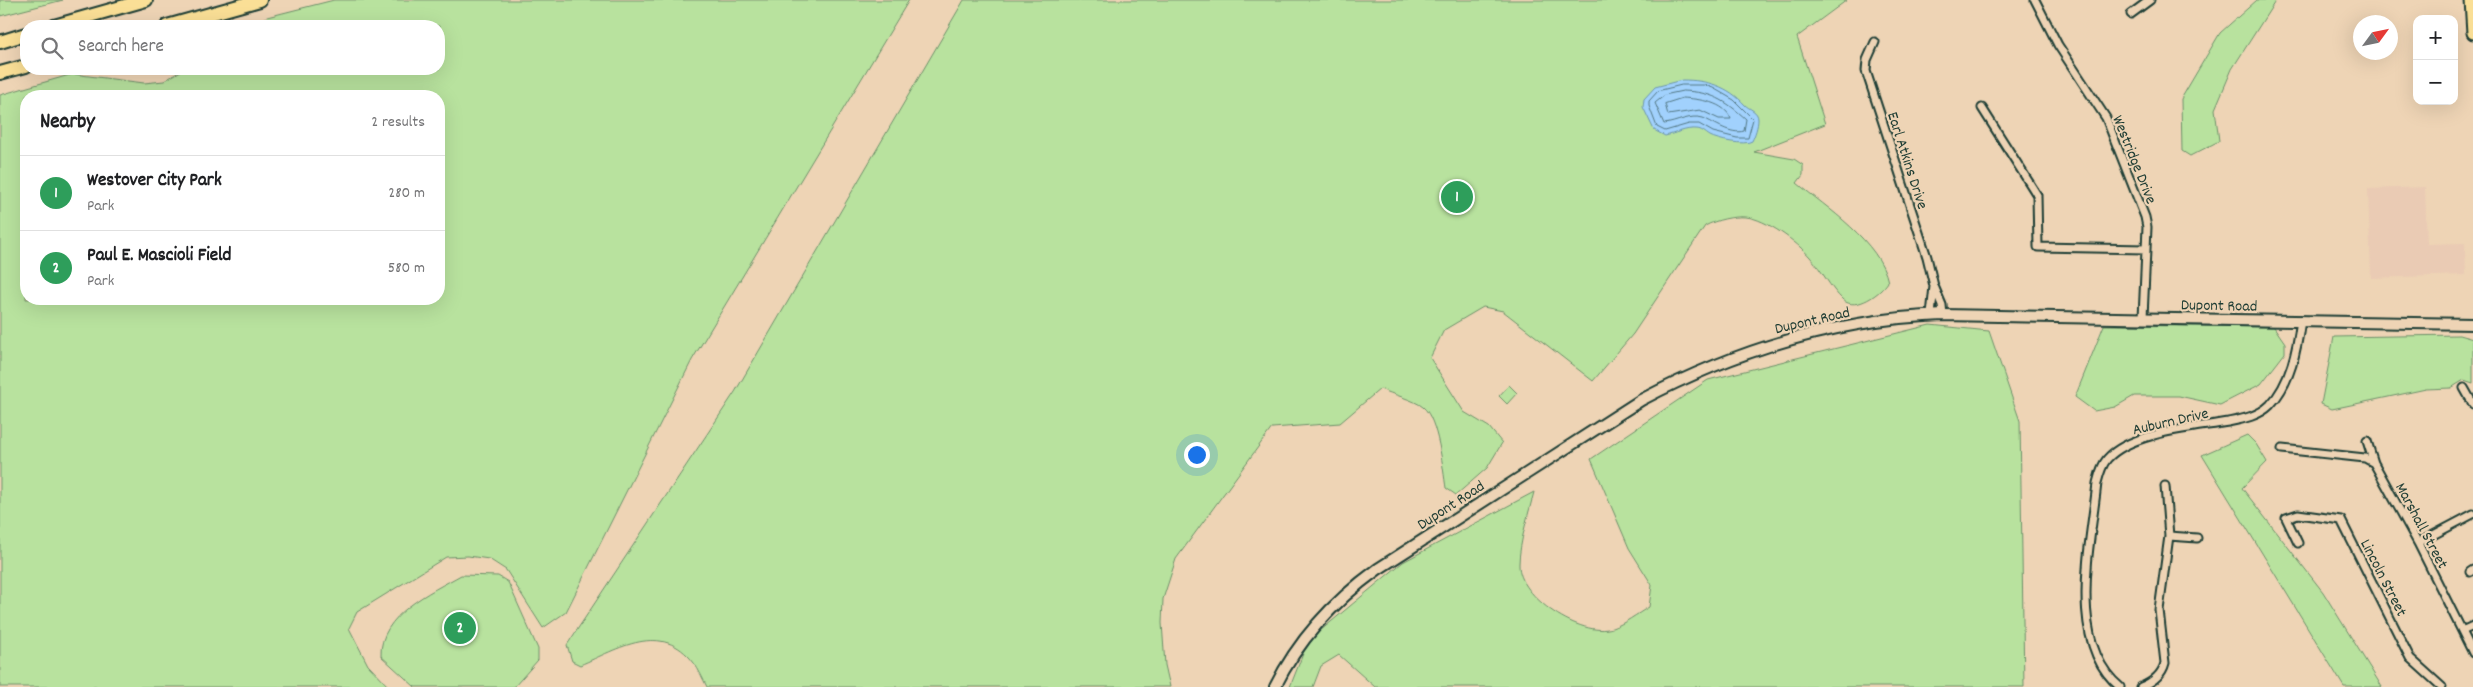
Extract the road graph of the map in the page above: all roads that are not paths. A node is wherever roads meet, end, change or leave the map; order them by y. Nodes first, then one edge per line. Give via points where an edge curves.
1 (146, 0) edge
2 (260, 0) edge
3 (2035, 0) edge
4 (2150, 0) edge
5 (2471, 0) edge
6 (2131, 14) dead end
7 (75, 20) edge
8 (188, 20) edge
9 (2473, 32) edge
10 (20, 36) edge
11 (0, 42) edge
12 (1875, 42) dead end
13 (20, 68) edge
14 (0, 73) edge
15 (1982, 108) dead end
16 (2146, 250) junction
17 (1934, 286) junction
18 (1931, 315) junction
19 (1943, 315) junction
20 (2143, 318) junction
21 (2301, 320) junction
22 (2473, 324) edge
23 (2464, 388) dead end
24 (2473, 404) edge
25 (2367, 441) dead end
26 (2282, 449) dead end
27 (2374, 463) junction
28 (2165, 486) dead end
29 (2473, 514) edge
30 (2170, 536) junction
31 (2198, 538) dead end
32 (2418, 542) junction
33 (2298, 543) dead end
34 (2473, 626) edge
35 (2462, 631) junction
36 (2473, 653) edge
37 (1275, 687) edge
38 (2120, 687) edge
39 (2141, 687) edge
40 (2442, 687) edge

1 - 7 highway
2 - 8 highway
3 - 16 street, Westridge Drive via 2058,45 2111,128 2145,217
4 - 6 street
5 - 9 main road
10 - 11 highway
12 - 17 street, Earl Atkins Drive via 1866,60 1866,71
13 - 14 highway
15 - 16 street via 2037,195 2038,247
16 - 20 street, Westridge Drive
17 - 18 street, Earl Atkins Drive
17 - 19 street, Earl Atkins Drive
18 - 19 street, Dupont Road
18 - 37 street, Dupont Road via 1862,322 1772,343 1683,378 1641,400 1346,592 1297,648
19 - 20 street, Dupont Road
20 - 21 street, Dupont Road
21 - 22 street, Dupont Road
21 - 38 street, Auburn Drive via 2294,359 2270,405 2246,418 2127,444 2114,452 2101,469 2086,586 2087,626 2093,650
23 - 24 street
25 - 27 street, Marshall Street
26 - 27 street via 2364,458
27 - 32 street, Marshall Street
28 - 30 street
29 - 32 street
30 - 31 street
30 - 39 street via 2159,610 2165,663 2157,677
32 - 35 street, Marshall Street
33 - 40 street, Lincoln Street via 2286,518 2298,514 2341,520 2410,658
34 - 35 street
35 - 36 street, Marshall Street

